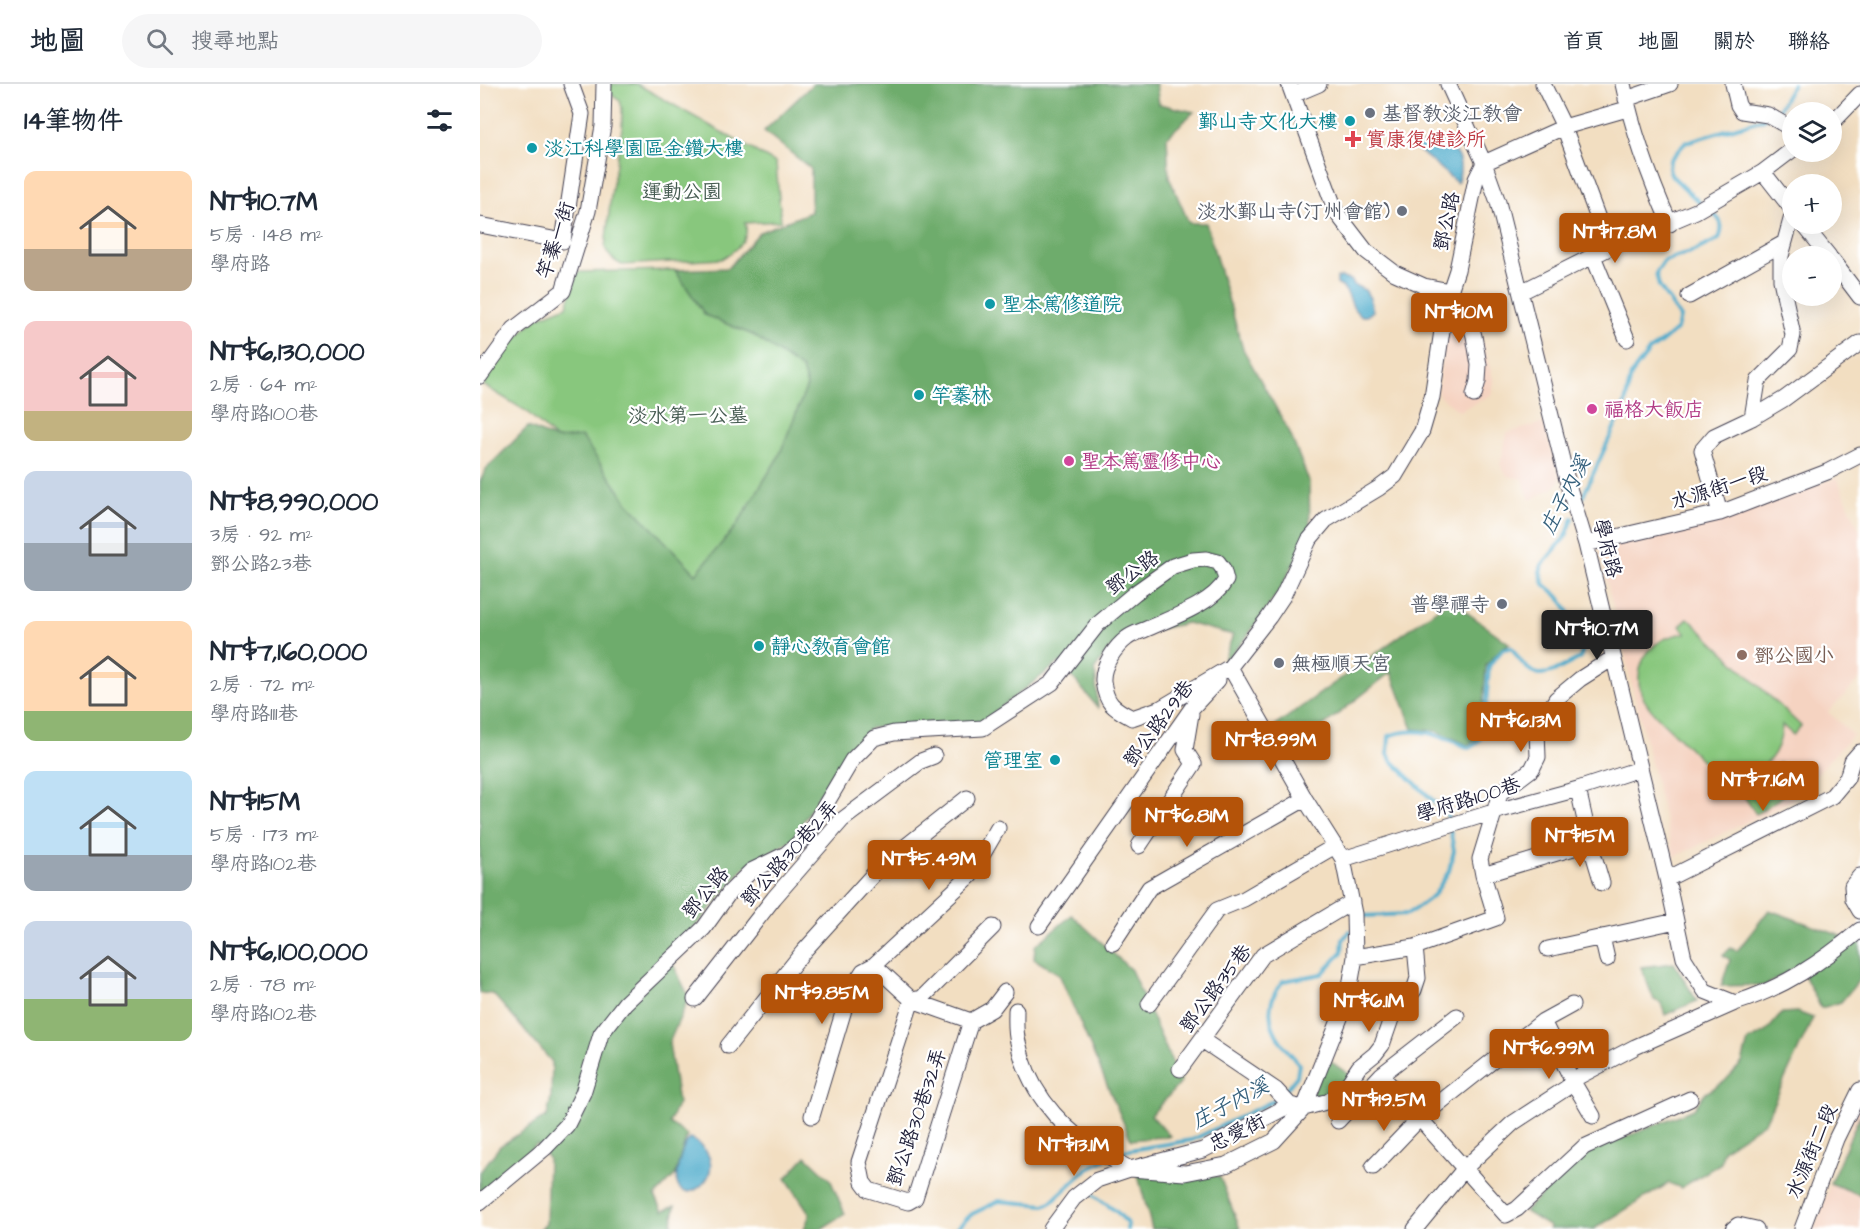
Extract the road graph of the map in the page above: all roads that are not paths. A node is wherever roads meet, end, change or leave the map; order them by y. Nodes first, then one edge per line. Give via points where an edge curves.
1 (571, 84) edge
2 (604, 84) edge
3 (1319, 84) edge
4 (1448, 84) edge
5 (1543, 84) edge
6 (1670, 84) edge
7 (1733, 84) edge
8 (1291, 89) edge
9 (1860, 94) edge
10 (1625, 97) edge
11 (1842, 113) edge
12 (1782, 123) edge
13 (1564, 128) junction
14 (1782, 158) edge
15 (1484, 163) junction
16 (1763, 172) junction
17 (1782, 196) edge
18 (1670, 224) junction
19 (480, 225) edge
20 (1787, 234) edge
21 (1811, 234) edge
22 (1784, 243) junction
23 (1820, 246) edge
24 (1609, 248) junction
25 (1593, 256) junction
26 (1842, 274) edge
27 (1450, 291) junction
28 (1521, 292) junction
29 (1689, 296) dead end
30 (1860, 297) edge
31 (1628, 339) dead end
32 (1860, 343) edge
33 (480, 376) edge
34 (1474, 395) dead end
35 (1752, 418) junction
36 (1860, 454) edge
37 (1720, 513) junction
38 (1586, 544) junction
39 (1613, 658) junction
40 (1230, 667) junction
41 (1192, 708) junction
42 (1860, 752) edge
43 (934, 756) dead end
44 (1639, 769) junction
45 (1578, 789) junction
46 (967, 798) dead end
47 (1305, 799) junction
48 (1493, 812) junction
49 (998, 828) dead end
50 (1590, 843) junction
51 (1139, 846) dead end
52 (1335, 846) junction
53 (1343, 860) junction
54 (1483, 875) junction
55 (1860, 876) edge
56 (1667, 879) junction
57 (1602, 883) dead end
58 (1352, 902) junction
59 (1860, 911) edge
60 (1676, 921) junction
61 (1040, 926) dead end
62 (993, 927) dead end
63 (1860, 930) edge
64 (1602, 937) junction
65 (1113, 943) dead end
66 (1415, 947) junction
67 (1548, 949) dead end
68 (1355, 957) junction
69 (1607, 959) dead end
70 (874, 965) junction
71 (1005, 992) dead end
72 (695, 999) dead end
73 (912, 1000) junction
74 (1735, 1003) junction
75 (1149, 1004) dead end
76 (1572, 1005) dead end
77 (1016, 1010) dead end
78 (1457, 1016) dead end
79 (971, 1021) junction
80 (1543, 1021) junction
81 (1202, 1040) junction
82 (728, 1046) dead end
83 (1179, 1069) dead end
84 (1381, 1075) junction
85 (1572, 1080) junction
86 (1860, 1090) edge
87 (1690, 1098) dead end
88 (1297, 1106) junction
89 (812, 1116) dead end
90 (1593, 1116) dead end
91 (1419, 1119) junction
92 (1338, 1121) dead end
93 (1373, 1167) dead end
94 (1465, 1168) junction
95 (1130, 1169) junction
96 (480, 1202) edge
97 (1051, 1229) edge
98 (1415, 1229) edge
99 (1733, 1229) edge
100 (1756, 1229) edge
101 (1802, 1229) edge

1 - 19 street via 582,114 563,241
2 - 33 street, 竿蓁一街 via 603,126 588,211 563,291 514,329
3 - 8 street
4 - 15 street, 學府路
5 - 13 street
6 - 10 street
7 - 12 street via 1742,111 1768,115
8 - 27 street via 1336,212 1366,251 1395,273 1424,286
9 - 11 street
10 - 13 street
10 - 18 street
13 - 15 street
13 - 24 street
14 - 16 street
15 - 27 street, 鄧公路 via 1476,179
15 - 28 street, 學府路
16 - 17 street
16 - 18 street
18 - 24 street
20 - 22 street
21 - 23 street
22 - 29 street
22 - 35 street via 1781,280 1793,335 1790,349 1758,381
24 - 25 street
25 - 28 street
25 - 31 street
26 - 30 street
27 - 34 street via 1466,308 1474,336 1479,365
27 - 40 street, 鄧公路 via 1432,397 1422,431 1395,476 1326,520 1309,540 1283,596
28 - 38 street, 學府路
32 - 35 street
35 - 37 street via 1714,436 1702,450
36 - 37 street, 水源街一段 via 1827,472
37 - 38 street, 水源街一段
38 - 39 street, 學府路
39 - 44 street, 學府路
39 - 48 street via 1556,699 1537,731 1538,757 1532,770 1500,793
40 - 41 street, 鄧公路29巷
40 - 47 street, 忠愛街
40 - 96 street, 鄧公路 via 1161,708 1132,718 1117,710 1105,696 1102,673 1127,638 1221,590 1226,580 1218,562 1193,560 1173,566 1135,593 1098,624 1052,683 983,728 894,733 874,738 852,760 807,836 786,854 752,871 729,893 704,928 625,1003 601,1034 583,1093 567,1125
41 - 51 street via 1185,750 1194,764
41 - 61 street, 鄧公路29巷
42 - 56 street via 1832,796
43 - 72 street, 鄧公路30巷2弄 via 921,761 842,820 774,898
44 - 45 street, 學府路100巷
44 - 56 street, 學府路
45 - 48 street, 學府路100巷
45 - 50 street
46 - 82 street via 881,866 803,952
47 - 52 street, 忠愛街
47 - 65 street via 1149,888
48 - 53 street, 學府路100巷
48 - 54 street via 1480,859
49 - 70 street via 970,876
50 - 54 street
50 - 57 street
52 - 53 street, 忠愛街
52 - 75 street via 1244,900 1217,910
53 - 58 street, 忠愛街
54 - 66 street via 1496,918
55 - 59 street via 1852,886 1853,900
56 - 60 street, 學府路
58 - 68 street, 忠愛街
58 - 81 street, 鄧公路35巷 via 1263,955
60 - 64 street
60 - 74 street, 學府路 via 1684,958 1705,991
62 - 73 street via 922,998
63 - 74 street via 1794,978
64 - 67 street
64 - 69 street
66 - 68 street
66 - 88 street via 1418,978 1414,990 1392,1016 1382,1045 1359,1067 1344,1090 1329,1101
68 - 88 street, 忠愛街 via 1348,998
70 - 73 street
70 - 89 street via 863,971 849,993
71 - 79 street via 992,1009
73 - 79 street
73 - 79 street, 鄧公路30巷32弄 via 859,1162 869,1190 908,1202 915,1198
74 - 85 street
76 - 80 street
77 - 95 street via 1017,1041 1027,1075 1043,1102 1094,1149
78 - 84 street
80 - 85 street
80 - 91 street
81 - 83 street, 鄧公路35巷
81 - 88 street
84 - 91 street
84 - 92 street
85 - 90 street
85 - 94 street via 1568,1087 1513,1123
86 - 101 street, 水源街二段 via 1836,1139
87 - 94 street via 1584,1147 1506,1215
88 - 95 street via 1203,1150
88 - 95 street, 忠愛街 via 1274,1141 1226,1165 1185,1173
91 - 93 street
91 - 94 street
94 - 98 street
95 - 97 street, 忠愛街 via 1097,1180 1074,1198
99 - 100 street via 1738,1225

